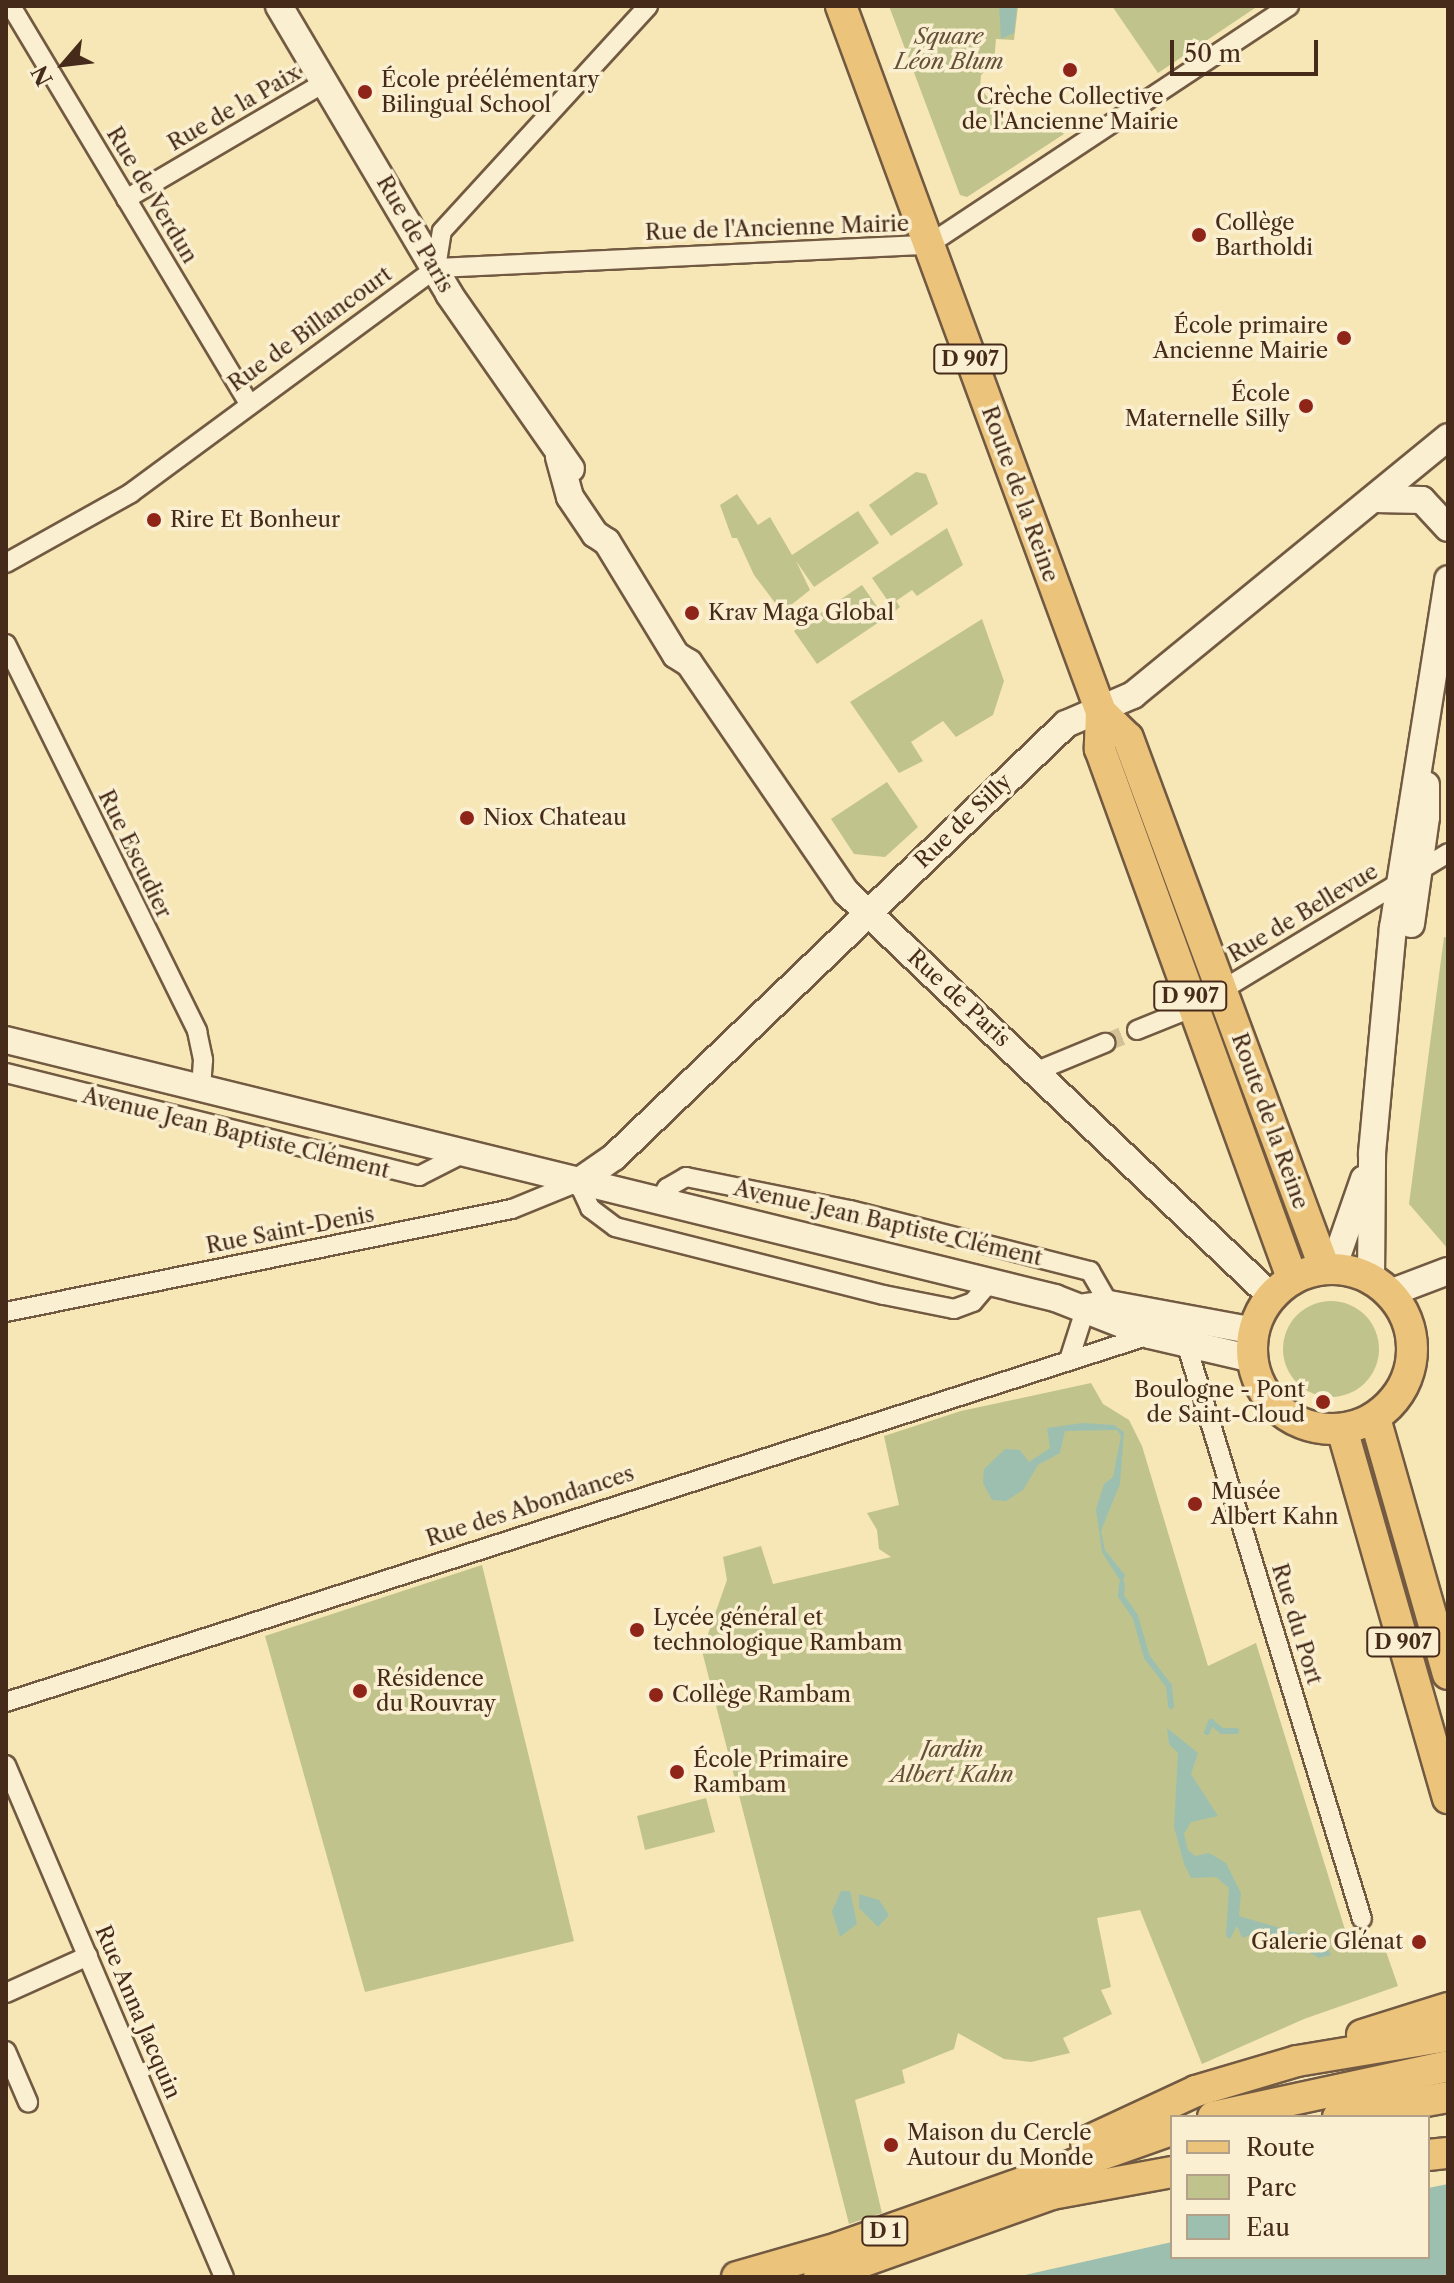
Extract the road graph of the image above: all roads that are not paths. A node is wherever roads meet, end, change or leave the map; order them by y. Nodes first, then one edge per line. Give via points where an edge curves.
1 (279, 6) edge
2 (648, 6) edge
3 (841, 6) edge
4 (1287, 7) edge
5 (14, 11) edge
6 (324, 83) junction
7 (126, 199) junction
8 (928, 245) junction
9 (436, 268) junction
10 (249, 404) junction
11 (1448, 437) edge
12 (1376, 499) junction
13 (1448, 528) edge
14 (6, 563) edge
15 (1448, 579) edge
16 (6, 644) edge
17 (1101, 712) junction
18 (1448, 853) edge
19 (1408, 878) junction
20 (867, 912) junction
21 (1221, 989) junction
22 (1194, 1007) junction
23 (1137, 1030) tunnel mouth
24 (6, 1040) edge
25 (1105, 1043) tunnel mouth
26 (1037, 1071) junction
27 (6, 1073) edge
28 (201, 1090) junction
29 (1372, 1153) junction
30 (462, 1154) junction
31 (578, 1182) junction
32 (658, 1202) junction
33 (1329, 1268) junction
34 (1448, 1271) edge
35 (989, 1283) junction
36 (1380, 1286) junction
37 (1282, 1287) junction
38 (1097, 1305) junction
39 (6, 1312) edge
40 (1150, 1335) junction
41 (1186, 1343) junction
42 (1253, 1345) junction
43 (1069, 1360) junction
44 (1375, 1418) junction
45 (1342, 1429) junction
46 (1448, 1674) edge
47 (6, 1702) edge
48 (6, 1765) edge
49 (1448, 1798) edge
50 (1362, 1919) dead end
51 (88, 1956) junction
52 (6, 1993) edge
53 (1448, 2008) edge
54 (1448, 2036) edge
55 (6, 2051) edge
56 (1337, 2054) junction
57 (1448, 2066) edge
58 (1448, 2084) edge
59 (1448, 2097) edge
60 (28, 2102) dead end
61 (1405, 2102) junction
62 (1222, 2115) edge
63 (1347, 2115) edge
64 (1170, 2131) edge
65 (1170, 2152) edge
66 (1170, 2172) edge
67 (1041, 2185) junction
68 (224, 2277) edge
69 (737, 2277) edge
70 (819, 2277) edge

1 - 6 main road, Rue de Paris
2 - 9 street via 442,231
3 - 8 main road, Route de la Reine / D 907
4 - 8 street, Rue de l'Ancienne Mairie
5 - 7 street, Rue de Verdun
6 - 7 street, Rue de la Paix
6 - 9 main road, Rue de Paris
7 - 10 street, Rue de Verdun
8 - 9 street, Rue de l'Ancienne Mairie
8 - 17 main road, Route de la Reine / D 907
9 - 10 street, Rue de Billancourt
9 - 20 main road, Rue de Paris via 604,523 607,542 676,655 689,663 838,883
10 - 14 street, Rue de Billancourt via 131,493
11 - 12 main road, Rue de Silly
12 - 13 main road via 1422,500
12 - 17 main road, Rue de Silly via 1133,695
15 - 19 main road via 1425,748 1406,824
16 - 28 street, Rue Escudier via 197,1031 203,1060
17 - 20 main road, Rue de Silly via 1066,724
17 - 21 main road, Route de la Reine / D 907 via 1128,738
17 - 22 main road, Route de la Reine / D 907 via 1100,749
18 - 19 street, Rue de Bellevue
19 - 21 street, Rue de Bellevue
19 - 29 main road via 1389,990
20 - 26 main road, Rue de Paris
20 - 31 main road, Rue de Silly via 614,1157
21 - 22 street, Rue de Bellevue
21 - 33 main road, Route de la Reine / D 907
22 - 23 street, Rue de Bellevue
22 - 37 main road, Route de la Reine / D 907
24 - 28 main road, Avenue Jean Baptiste Clément
25 - 26 street
26 - 37 main road, Rue de Paris
27 - 30 street, Avenue Jean Baptiste Clément via 419,1176
28 - 30 main road, Avenue Jean Baptiste Clément
29 - 33 main road
29 - 36 main road
30 - 31 main road, Avenue Jean Baptiste Clément
31 - 32 main road, Avenue Jean Baptiste Clément
31 - 35 street, Avenue Jean Baptiste Clément via 590,1208 615,1227 857,1289 954,1309 973,1302
31 - 39 street, Rue Saint-Denis via 512,1209
32 - 35 main road, Avenue Jean Baptiste Clément
32 - 38 street, Avenue Jean Baptiste Clément via 667,1188 686,1177 850,1210 1090,1271
33 - 36 main road
33 - 37 main road
34 - 36 main road
35 - 38 main road, Avenue Jean Baptiste Clément
36 - 44 main road via 1405,1316 1412,1341 1410,1368 1400,1392
37 - 42 main road
38 - 40 main road, Avenue Jean Baptiste Clément via 1113,1323
38 - 42 main road, Avenue Jean Baptiste Clément
38 - 43 street
40 - 41 main road, Avenue Jean Baptiste Clément
40 - 43 street, Rue des Abondances
41 - 42 main road, Avenue Jean Baptiste Clément
41 - 50 street, Rue du Port
42 - 45 main road via 1264,1392 1286,1415 1315,1428
43 - 47 street, Rue des Abondances
44 - 45 main road
44 - 46 main road, D 907
45 - 49 main road, D 907
48 - 51 street, Rue Anna Jacquin
51 - 52 street
51 - 68 street, Rue Anna Jacquin
53 - 56 main road via 1368,2032
54 - 56 main road
55 - 60 street
56 - 67 main road via 1196,2091 1096,2136
57 - 62 main road
58 - 61 main road via 1420,2091
59 - 61 main road
61 - 63 main road
64 - 67 main road, D 1
65 - 67 main road
66 - 67 main road, D 1
67 - 69 main road, D 1
67 - 70 main road, D 1

